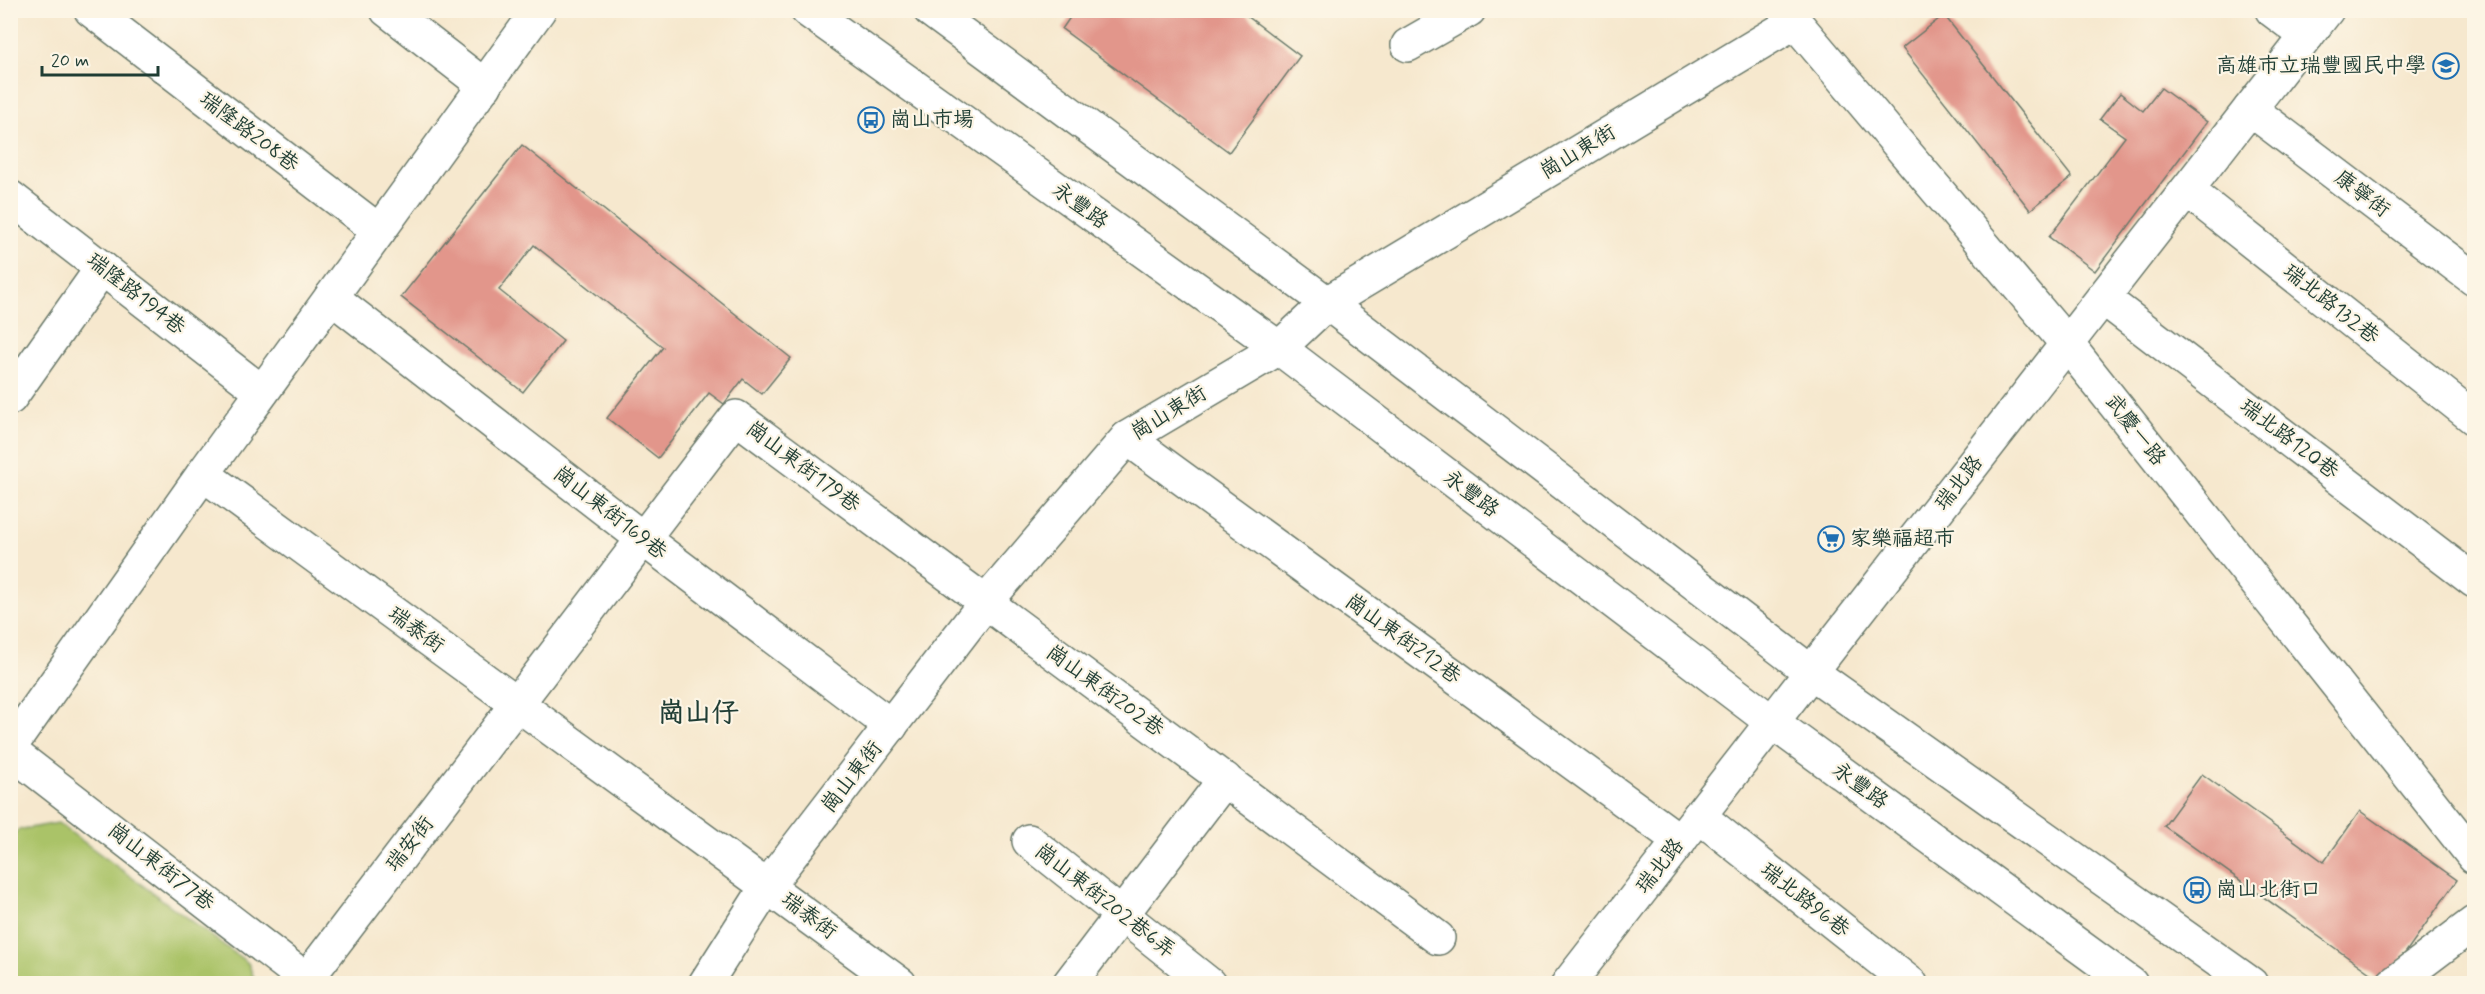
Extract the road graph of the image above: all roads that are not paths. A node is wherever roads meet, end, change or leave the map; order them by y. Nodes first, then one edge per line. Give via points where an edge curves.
1 (91, 10) edge
2 (387, 10) edge
3 (539, 10) edge
4 (930, 10) edge
5 (1469, 10) edge
6 (2272, 10) edge
7 (815, 13) edge
8 (1790, 16) edge
9 (2317, 23) edge
10 (1408, 45) dead end
11 (484, 86) junction
12 (2250, 109) junction
13 (2187, 190) junction
14 (10, 197) edge
15 (379, 231) junction
16 (102, 268) junction
17 (2475, 279) edge
18 (331, 297) junction
19 (2103, 298) junction
20 (1327, 303) junction
21 (2067, 344) junction
22 (1278, 348) junction
23 (262, 392) junction
24 (10, 398) edge
25 (2475, 418) edge
26 (1127, 438) junction
27 (203, 474) junction
28 (642, 538) junction
29 (2475, 581) edge
30 (985, 603) junction
31 (1811, 672) junction
32 (518, 704) junction
33 (1772, 722) junction
34 (891, 726) junction
35 (10, 749) edge
36 (1225, 780) junction
37 (1689, 829) junction
38 (1029, 841) dead end
39 (2475, 857) edge
40 (768, 885) junction
41 (1122, 915) junction
42 (2475, 923) edge
43 (1438, 938) dead end
44 (881, 978) edge
45 (1577, 981) edge
46 (307, 982) edge
47 (705, 984) edge
48 (1069, 984) edge
49 (1209, 984) edge
50 (1911, 984) edge
51 (2131, 984) edge
52 (2251, 984) edge
53 (2393, 984) edge

1 - 15 street, 瑞隆路208巷
2 - 11 street
3 - 11 street
4 - 20 street
5 - 10 street
6 - 9 street
7 - 22 street, 永豐路
8 - 20 street, 崗山東街
8 - 21 street, 武慶一路
9 - 12 street, 瑞北路
11 - 15 street
12 - 13 street, 瑞北路
12 - 17 street, 康寧街
13 - 19 street, 瑞北路
13 - 25 street, 瑞北路132巷
14 - 16 street, 瑞隆路194巷
15 - 18 street
16 - 23 street, 瑞隆路194巷
16 - 24 street
18 - 23 street
18 - 28 street, 崗山東街169巷
19 - 21 street, 瑞北路
19 - 29 street, 瑞北路120巷
20 - 22 street, 崗山東街
20 - 31 street
21 - 31 street, 瑞北路
21 - 39 street, 武慶一路
22 - 26 street, 崗山東街
22 - 33 street, 永豐路
23 - 27 street
26 - 30 street, 崗山東街
26 - 37 street, 崗山東街212巷
27 - 32 street, 瑞泰街
27 - 35 street
28 - 30 street, 崗山東街179巷 via 736,417
28 - 32 street, 崗山東街179巷
28 - 34 street, 崗山東街169巷
30 - 34 street, 崗山東街
30 - 36 street, 崗山東街202巷
31 - 33 street, 瑞北路
31 - 52 street
32 - 40 street, 瑞泰街
32 - 46 street, 瑞安街
33 - 37 street, 瑞北路
33 - 51 street, 永豐路
34 - 40 street, 崗山東街
35 - 46 street, 崗山東街77巷
36 - 41 street
36 - 43 street, 崗山東街202巷
37 - 45 street, 瑞北路
37 - 50 street, 瑞北路96巷
38 - 41 street, 崗山東街202巷6弄
40 - 44 street, 瑞泰街
40 - 47 street, 崗山東街
41 - 48 street
41 - 49 street, 崗山東街202巷6弄
42 - 53 street

